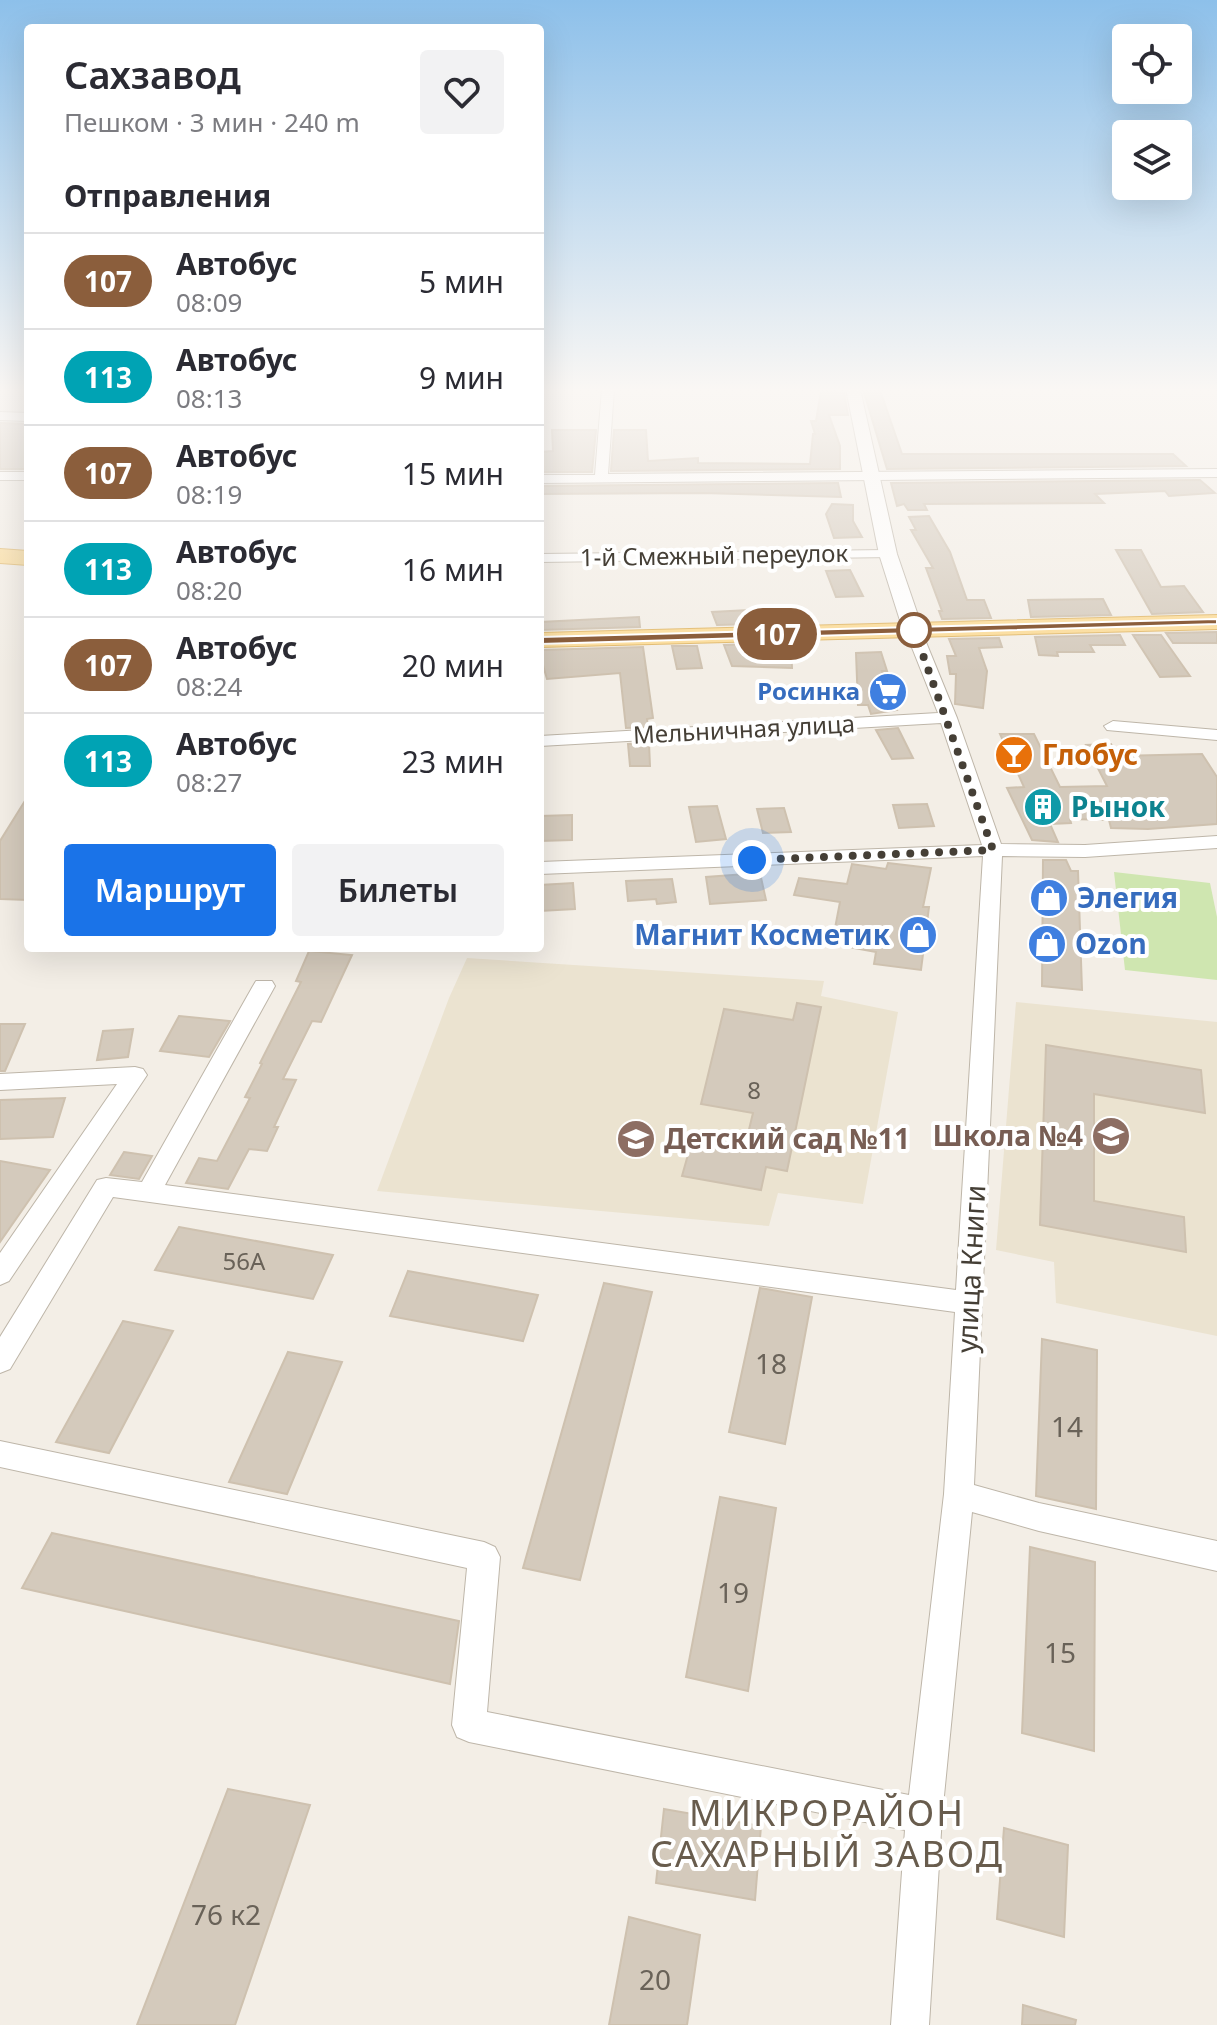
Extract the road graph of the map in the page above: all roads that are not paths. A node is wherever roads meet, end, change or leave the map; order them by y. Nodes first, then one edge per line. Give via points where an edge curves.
1 (873, 484) edge
2 (888, 554) junction
3 (0, 556) edge
4 (24, 558) edge
5 (544, 558) edge
6 (1217, 622) edge
7 (913, 630) junction
8 (544, 640) edge
9 (948, 718) junction
10 (1113, 726) dead end
11 (1217, 735) edge
12 (544, 741) edge
13 (1217, 842) edge
14 (993, 850) junction
15 (544, 868) edge
16 (264, 986) dead end
17 (0, 1082) edge
18 (149, 1192) junction
19 (0, 1274) edge
20 (969, 1303) junction
21 (0, 1361) edge
22 (0, 1454) edge
23 (959, 1494) junction
24 (1217, 1556) edge
25 (924, 1816) junction
26 (910, 2025) edge

1 - 2 street, улица Книги
2 - 5 street, 1-й Смежный переулок
2 - 7 street, улица Книги
3 - 4 main road
6 - 7 main road
7 - 8 main road
7 - 9 street, улица Книги
9 - 12 street, Мельничная улица
9 - 14 street, улица Книги
10 - 11 street
13 - 14 street via 1085,851
14 - 15 street
14 - 20 street, улица Книги
16 - 18 street
17 - 19 street via 135,1075
18 - 20 street
18 - 21 street via 106,1187
20 - 23 street, улица Книги
22 - 25 street via 484,1557 469,1725
23 - 24 street
23 - 25 street, улица Книги
25 - 26 street, улица Книги

